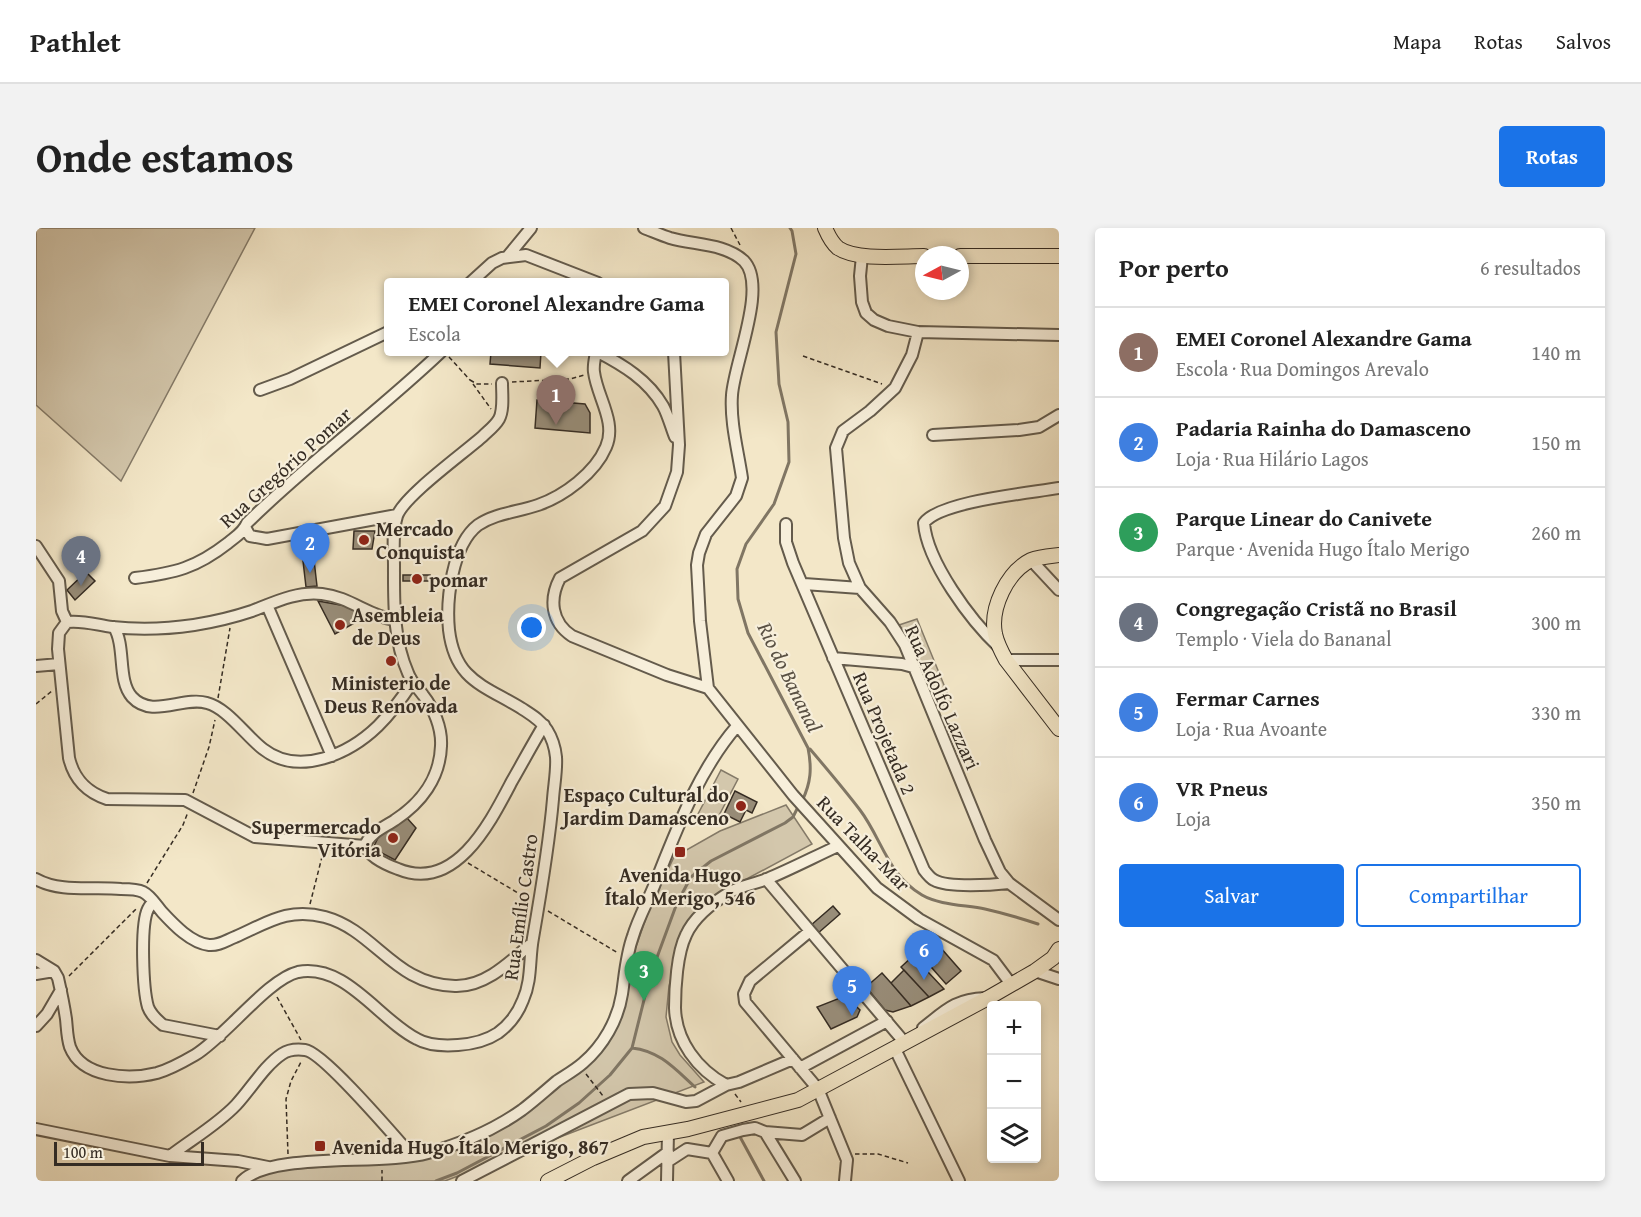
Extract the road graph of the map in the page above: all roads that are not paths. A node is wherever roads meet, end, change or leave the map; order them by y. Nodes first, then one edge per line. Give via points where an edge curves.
1 (531, 228) edge
2 (644, 228) edge
3 (825, 228) edge
4 (508, 256) junction
5 (862, 256) junction
6 (915, 256) edge
7 (969, 256) edge
8 (1059, 256) edge
9 (475, 278) edge
10 (587, 278) edge
11 (918, 332) junction
12 (384, 334) edge
13 (1059, 335) edge
14 (440, 356) edge
15 (596, 356) edge
16 (605, 356) edge
17 (674, 356) edge
18 (502, 383) road end
19 (260, 390) dead end
20 (1059, 416) edge
21 (933, 435) dead end
22 (679, 445) junction
23 (1059, 488) edge
24 (398, 515) junction
25 (786, 524) dead end
26 (246, 529) junction
27 (36, 546) edge
28 (1059, 555) edge
29 (1030, 560) junction
30 (135, 578) dead end
31 (804, 584) junction
32 (860, 588) junction
33 (1059, 590) edge
34 (267, 605) junction
35 (395, 620) junction
36 (67, 622) junction
37 (114, 627) junction
38 (1003, 654) junction
39 (833, 658) junction
40 (1059, 660) edge
41 (59, 664) junction
42 (36, 666) edge
43 (913, 667) junction
44 (412, 683) junction
45 (708, 688) junction
46 (544, 725) junction
47 (737, 726) junction
48 (1059, 729) edge
49 (332, 756) junction
50 (365, 846) junction
51 (838, 846) junction
52 (36, 879) edge
53 (766, 879) junction
54 (1009, 883) junction
55 (148, 896) junction
56 (1059, 920) edge
57 (810, 931) junction
58 (532, 943) junction
59 (1059, 949) edge
60 (36, 960) edge
61 (54, 971) junction
62 (1035, 971) junction
63 (36, 974) edge
64 (1059, 979) edge
65 (1011, 984) junction
66 (61, 989) junction
67 (886, 1021) junction
68 (36, 1026) edge
69 (220, 1036) junction
70 (904, 1044) junction
71 (797, 1064) junction
72 (724, 1084) junction
73 (818, 1089) junction
74 (830, 1118) junction
75 (36, 1129) edge
76 (765, 1132) junction
77 (668, 1133) junction
78 (712, 1153) junction
79 (170, 1156) junction
80 (412, 1156) junction
81 (667, 1157) junction
82 (268, 1167) junction
83 (242, 1181) edge
84 (462, 1181) edge
85 (548, 1181) edge
86 (628, 1181) edge
87 (667, 1181) edge
88 (728, 1181) edge
89 (795, 1181) edge
90 (845, 1181) edge
91 (959, 1181) edge

1 - 4 street
2 - 45 street via 722,249 742,260 751,274 751,311 732,394 741,484 706,534 697,565
3 - 5 main road via 838,248
4 - 9 street
4 - 10 street via 526,255
5 - 6 main road
5 - 11 street via 860,290 866,313 888,326
7 - 8 main road
11 - 13 street
11 - 32 street, Rua Adolfo Lazzari via 912,355 895,388 843,431 836,448 845,548
12 - 19 street
14 - 26 street, Rua Gregório Pomar via 289,484
15 - 46 street via 593,371 608,419 609,440 605,450 587,473 554,499 479,525 466,539 449,593 449,633 459,664 471,680
16 - 22 street via 646,384 664,407
17 - 22 street
18 - 24 street via 499,419 415,493
20 - 21 street via 1039,427
22 - 45 street via 677,472 665,506 642,531 560,578 553,610 563,630 572,636
23 - 38 street via 963,504 935,514 924,523 935,558 952,588 980,630
24 - 26 street via 267,539 250,537
24 - 35 street via 394,542
25 - 31 street, Rua Projetada 2 via 788,548
26 - 30 street, Rua Gregório Pomar via 198,564
27 - 36 street via 59,581
28 - 29 main road
29 - 33 street
29 - 38 main road via 1002,591 994,622
31 - 32 street
31 - 39 street, Rua Projetada 2
32 - 43 street, Rua Adolfo Lazzari via 899,633
34 - 35 street via 283,598 320,594 347,599 377,616
34 - 37 street via 195,625
34 - 49 street
35 - 44 street via 400,651
36 - 37 street
36 - 41 street via 58,639
37 - 49 street via 125,684 139,703 166,706 198,701 217,707 274,756 308,762
38 - 40 street
38 - 48 main road
39 - 43 street
39 - 54 street, Rua Projetada 2 via 924,870 932,880 944,884
41 - 42 street
41 - 50 street via 72,770 82,785 97,795 107,799 190,801 255,837
43 - 54 street, Rua Adolfo Lazzari via 985,840
44 - 49 street via 373,731
44 - 50 street via 429,704 440,730 438,766 422,797 410,810 373,834
45 - 47 street, Rua Talha-Mar
46 - 50 street via 494,816 464,856 437,870 412,873 395,868
46 - 58 street, Rua Emílio Castro via 552,741 556,765
47 - 51 street, Rua Talha-Mar
47 - 80 street via 695,790 669,848 633,936 621,1002 597,1049 507,1120 466,1140
51 - 53 street
51 - 65 street, Rua Talha-Mar via 877,888 900,906 993,960
52 - 55 street via 71,888 108,888
53 - 57 street
53 - 72 street via 732,891 704,912 686,934 681,952 675,999 682,1041 694,1058
54 - 56 street, Rua Adolfo Lazzari
55 - 58 street via 190,937 209,945 291,914 309,914 340,923 407,973 441,985 481,981
55 - 69 street via 144,969 149,1009 163,1025
57 - 67 street
57 - 71 street via 750,981 744,994 748,1009
58 - 69 street, Rua Emílio Castro via 530,980 524,999 498,1033 484,1040 443,1046 419,1041 340,980 312,971 285,977
59 - 62 main road
60 - 61 street
61 - 63 street
61 - 66 street, Rua Emílio Castro
62 - 64 street
62 - 65 main road
65 - 70 main road
66 - 68 street
66 - 69 street, Rua Emílio Castro via 69,1046 88,1068 105,1074 144,1075 173,1068
67 - 70 street
67 - 71 street
70 - 73 main road
70 - 91 street
71 - 72 street
71 - 73 street
72 - 84 street via 696,1101 653,1093 629,1094
73 - 74 street
73 - 77 main road via 798,1100
74 - 76 street via 802,1135
74 - 90 street via 847,1160
75 - 79 street
76 - 78 street via 755,1128 722,1136
76 - 89 street
77 - 81 street
77 - 85 main road via 643,1137
78 - 81 street via 687,1149
78 - 88 street
79 - 80 street via 235,1106 274,1060 294,1050 307,1050 328,1067
79 - 82 street
80 - 82 street
81 - 86 street
81 - 87 street
82 - 83 street

